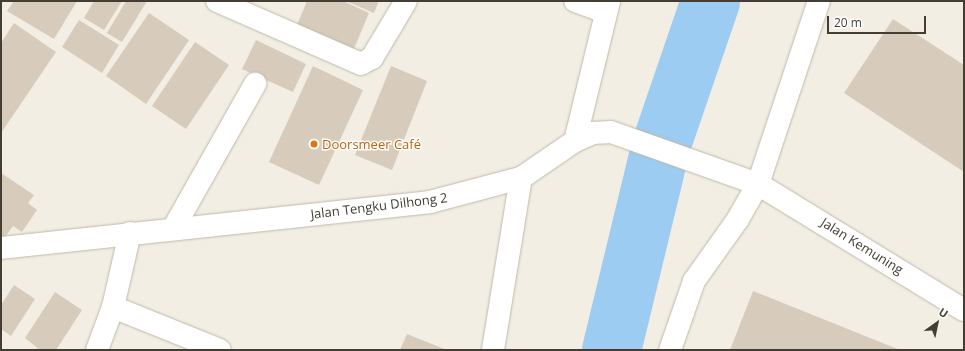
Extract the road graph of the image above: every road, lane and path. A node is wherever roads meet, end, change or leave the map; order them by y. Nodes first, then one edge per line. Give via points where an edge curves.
1 (217, 1) edge
2 (406, 1) edge
3 (575, 1) edge
4 (819, 1) edge
5 (607, 7) edge
6 (255, 84) dead end
7 (575, 141) junction
8 (521, 178) junction
9 (758, 184) junction
10 (173, 229) junction
11 (130, 233) junction
12 (1, 248) edge
13 (113, 307) junction
14 (964, 310) edge
15 (97, 350) edge
16 (220, 350) edge
17 (493, 350) edge
18 (670, 350) edge

1 - 2 street via 361,64 375,54
3 - 5 street
4 - 9 street
5 - 7 street
6 - 10 street
7 - 8 street, Jalan Tengku Dilhong 2
7 - 9 street, Jalan Tengku Dilhong 2 via 593,133 611,132
8 - 10 street, Jalan Tengku Dilhong 2 via 430,202
8 - 17 street
9 - 14 street, Jalan Kemuning
9 - 18 street via 738,219 694,281
10 - 11 street, Jalan Tengku Dilhong 2
11 - 12 street, Jalan Tengku Dilhong 2
11 - 13 street
13 - 15 street
13 - 16 street

